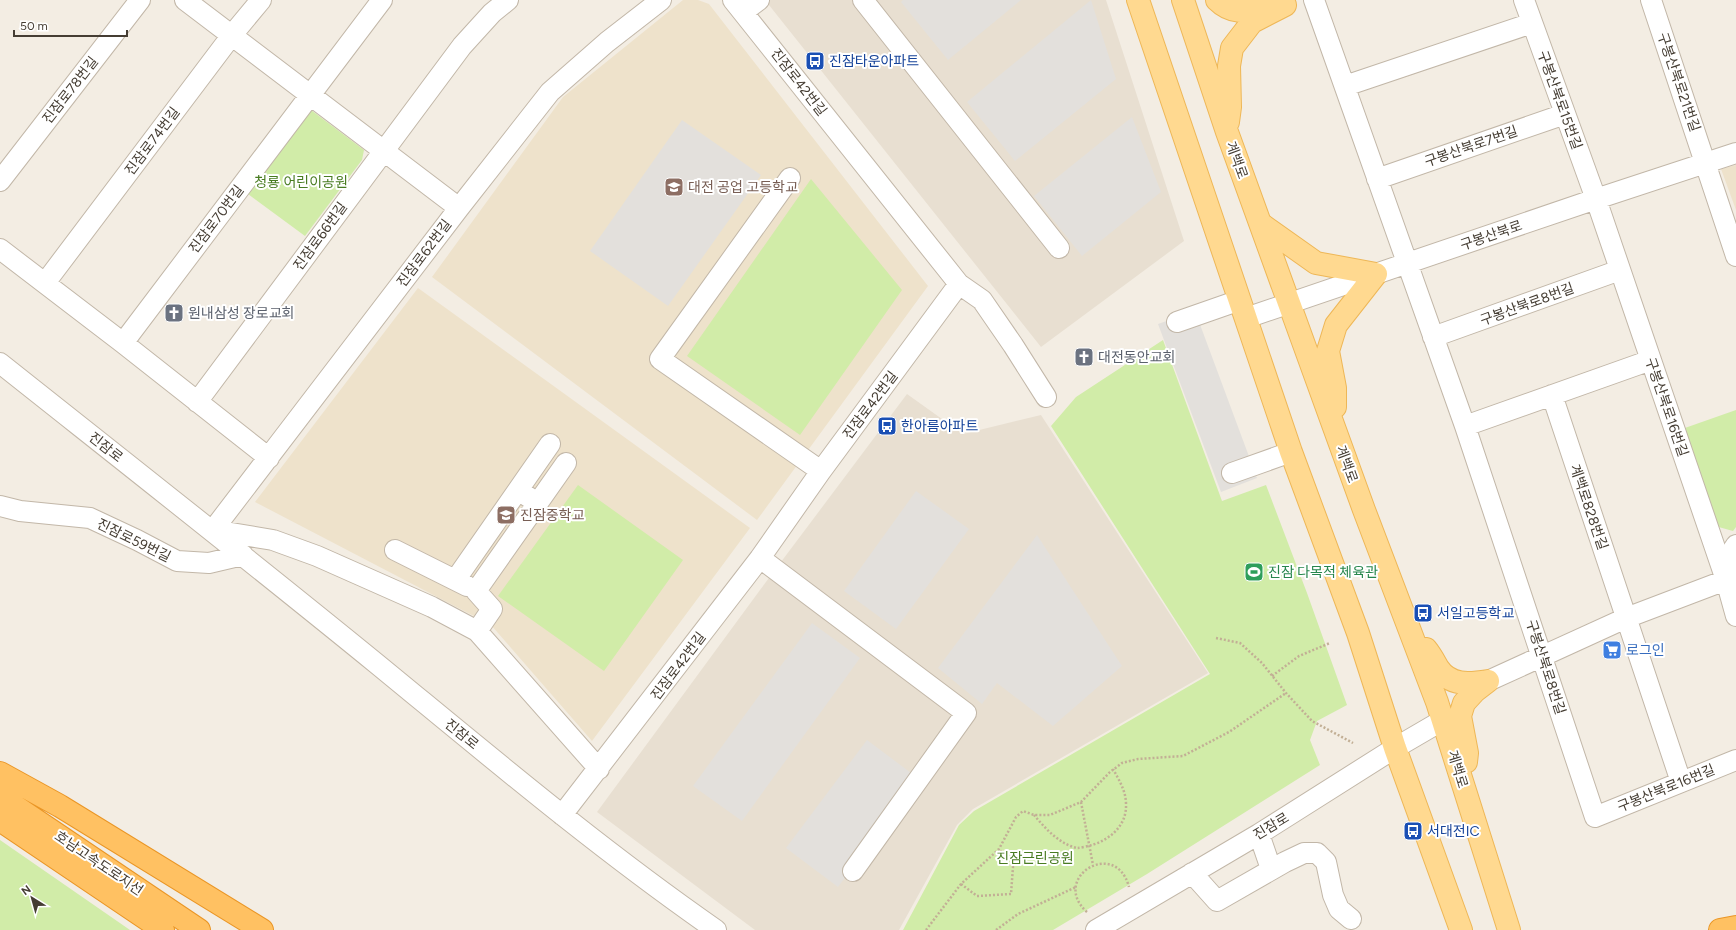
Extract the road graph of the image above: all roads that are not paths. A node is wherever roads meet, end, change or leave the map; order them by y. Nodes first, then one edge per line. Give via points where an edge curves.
1 (140, 0) edge
2 (185, 0) edge
3 (261, 0) edge
4 (382, 0) edge
5 (508, 0) edge
6 (661, 0) edge
7 (759, 0) edge
8 (863, 0) edge
9 (1138, 0) edge
10 (1183, 0) edge
11 (1217, 0) edge
12 (1314, 0) edge
13 (1524, 0) edge
14 (1651, 0) edge
15 (1293, 2) edge
16 (738, 6) edge
17 (1532, 23) junction
18 (232, 36) junction
19 (1345, 86) junction
20 (309, 94) junction
21 (1565, 114) junction
22 (1227, 132) junction
23 (383, 151) junction
24 (1736, 153) edge
25 (1706, 163) junction
26 (790, 178) dead end
27 (1377, 179) junction
28 (0, 181) edge
29 (1596, 199) junction
30 (459, 208) junction
31 (1261, 224) junction
32 (1059, 248) dead end
33 (0, 249) edge
34 (1736, 256) edge
35 (1408, 263) junction
36 (1620, 270) junction
37 (1376, 274) junction
38 (45, 282) junction
39 (959, 284) junction
40 (1290, 303) junction
41 (1243, 309) junction
42 (1177, 322) dead end
43 (1433, 337) junction
44 (123, 343) junction
45 (1651, 360) junction
46 (0, 363) edge
47 (1552, 395) junction
48 (1046, 397) dead end
49 (197, 402) junction
50 (1465, 426) junction
51 (1335, 428) junction
52 (550, 444) dead end
53 (1291, 452) junction
54 (269, 458) junction
55 (566, 463) dead end
56 (820, 471) junction
57 (1232, 473) dead end
58 (518, 490) junction
59 (538, 504) junction
60 (0, 506) edge
61 (213, 530) junction
62 (1736, 545) edge
63 (395, 550) dead end
64 (243, 555) junction
65 (760, 558) junction
66 (456, 579) junction
67 (1731, 580) edge
68 (476, 591) junction
69 (1736, 616) edge
70 (1626, 618) junction
71 (1408, 625) junction
72 (477, 631) junction
73 (1542, 656) junction
74 (1488, 681) junction
75 (1443, 720) junction
76 (1395, 748) junction
77 (1736, 760) edge
78 (599, 769) junction
79 (0, 772) edge
80 (1681, 782) junction
81 (1462, 786) junction
82 (0, 796) edge
83 (562, 815) junction
84 (1596, 817) joint
85 (0, 820) edge
86 (1259, 834) junction
87 (1271, 870) junction
88 (853, 871) dead end
89 (1192, 873) junction
90 (1351, 919) dead end
91 (1106, 927) edge
92 (1736, 927) edge
93 (163, 930) edge
94 (199, 930) edge
95 (262, 930) edge
96 (716, 930) edge
97 (1461, 930) edge
98 (1509, 930) edge
99 (1720, 930) edge

1 - 28 street, 진잠로78번길
2 - 18 street
3 - 18 street, 진잠로74번길
4 - 20 street, 진잠로70번길
5 - 23 street, 진잠로66번길 via 492,13 462,46
6 - 30 street, 진잠로62번길 via 550,92
7 - 16 street
8 - 32 street
9 - 41 main road
10 - 22 main road, 계백로
11 - 15 main road via 1235,11 1248,12
12 - 19 street
13 - 17 street, 구봉산북로15번길
14 - 25 street, 구봉산북로21번길
15 - 22 main road via 1252,22 1232,48
16 - 39 street, 진잠로42번길
17 - 19 street
17 - 21 street, 구봉산북로15번길
18 - 20 street
18 - 38 street, 진잠로74번길
19 - 27 street
20 - 23 street
20 - 44 street, 진잠로70번길
21 - 27 street, 구봉산북로7번길
21 - 29 street, 구봉산북로15번길
22 - 31 main road, 계백로
23 - 30 street
23 - 49 street, 진잠로66번길
24 - 25 street, 구봉산북로
25 - 29 street, 구봉산북로
25 - 34 street
26 - 56 street via 660,359
27 - 35 street
29 - 35 street, 구봉산북로
29 - 36 street, 구봉산북로16번길
30 - 54 street, 진잠로62번길
31 - 37 main road via 1316,263
31 - 40 main road, 계백로
33 - 38 street
35 - 37 street, 구봉산북로
35 - 43 street, 구봉산북로8번길
36 - 43 street, 구봉산북로8번길
36 - 45 street, 구봉산북로16번길
37 - 40 street, 구봉산북로
37 - 51 main road via 1336,325 1328,351 1335,388
38 - 44 street
39 - 48 street via 982,300
39 - 56 street, 진잠로42번길
40 - 41 street, 구봉산북로
40 - 51 main road, 계백로
41 - 42 street, 구봉산북로
41 - 53 main road
43 - 50 street, 구봉산북로8번길
44 - 49 street
45 - 47 street
45 - 67 street, 구봉산북로16번길
46 - 61 street, 진잠로
47 - 50 street
47 - 70 street, 계백로828번길
49 - 54 street
50 - 73 street, 구봉산북로8번길
51 - 71 main road, 계백로
52 - 58 street
53 - 57 street
53 - 76 main road via 1358,633
54 - 61 street, 진잠로62번길
55 - 59 street
56 - 65 street, 진잠로42번길
58 - 59 street
58 - 66 street
59 - 68 street
60 - 64 street, 진잠로59번길 via 20,511 90,518 176,561 209,563
61 - 64 street, 진잠로
61 - 72 street, 진잠로 via 273,540 317,556 432,607
62 - 67 street via 1732,551
63 - 66 street
64 - 83 street, 진잠로
65 - 78 street, 진잠로42번길
65 - 88 street via 966,713
66 - 68 street
67 - 69 street, 구봉산북로16번길
67 - 70 street
68 - 72 street via 492,609
70 - 73 street
70 - 80 street, 계백로828번길
71 - 74 main road via 1446,678 1458,683
71 - 75 main road, 계백로
72 - 78 street, 진잠로
73 - 74 street
73 - 84 street, 구봉산북로8번길
74 - 81 main road via 1464,703 1460,716 1467,753
75 - 76 street, 진잠로
75 - 81 main road, 계백로
76 - 86 street, 진잠로
76 - 97 main road
77 - 80 street, 구봉산북로16번길
78 - 83 street, 진잠로42번길
79 - 95 highway
80 - 84 street, 구봉산북로16번길
81 - 98 main road, 계백로
82 - 94 highway, 호남고속도로지선
83 - 96 street, 진잠로
85 - 93 highway, 호남고속도로지선
86 - 87 street
86 - 89 street, 진잠로
87 - 89 street via 1217,901
87 - 90 street via 1304,853 1317,853 1326,862 1333,895 1339,909
89 - 91 street, 진잠로
92 - 99 highway

